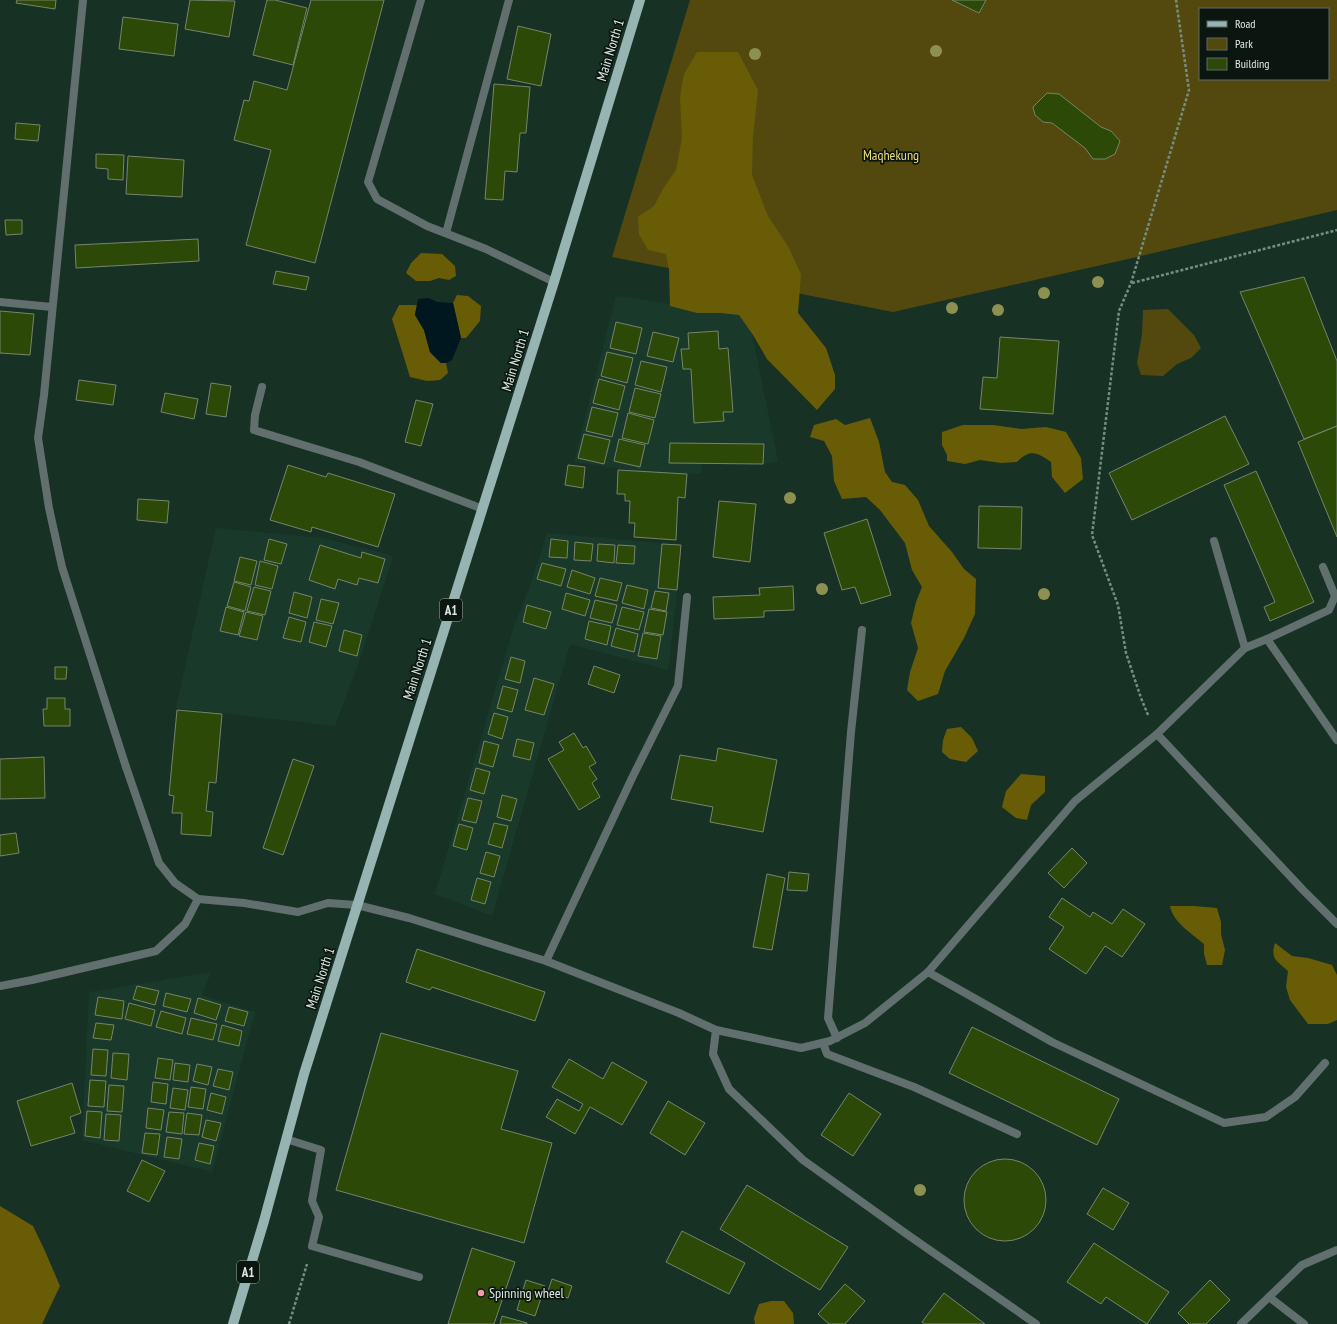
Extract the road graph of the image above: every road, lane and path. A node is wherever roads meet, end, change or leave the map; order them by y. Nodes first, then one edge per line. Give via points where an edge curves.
1 (82, 0) edge
2 (421, 0) edge
3 (509, 0) edge
4 (640, 0) edge
5 (1176, 0) edge
6 (1337, 230) edge
7 (446, 233) junction
8 (554, 282) junction
9 (1131, 283) junction
10 (0, 302) edge
11 (52, 307) junction
12 (262, 387) dead end
13 (483, 509) junction
14 (1214, 541) dead end
15 (1323, 567) dead end
16 (687, 597) dead end
17 (862, 630) dead end
18 (1267, 639) junction
19 (1245, 648) junction
20 (1157, 734) junction
21 (1337, 740) edge
22 (198, 899) junction
23 (357, 905) junction
24 (1337, 924) edge
25 (546, 961) junction
26 (928, 972) junction
27 (0, 986) edge
28 (716, 1030) junction
29 (837, 1038) junction
30 (823, 1043) junction
31 (1325, 1063) dead end
32 (1017, 1134) dead end
33 (286, 1139) junction
34 (312, 1246) junction
35 (1337, 1250) edge
36 (419, 1277) dead end
37 (1270, 1297) junction
38 (233, 1324) edge
39 (289, 1324) edge
40 (1036, 1324) edge
41 (1242, 1324) edge
42 (1304, 1324) edge

1 - 11 street
2 - 7 street via 368,182 377,199 427,226
3 - 7 street
4 - 8 main road, Main North 1 / A1
5 - 9 path via 1189,90
6 - 9 path
7 - 8 street
8 - 13 main road, Main North 1 / A1
9 - 20 path via 1119,311 1092,535 1118,605 1126,653 1141,698
10 - 11 street
11 - 22 street via 38,438 62,568 159,863 175,883
12 - 13 street via 254,430 359,462
13 - 23 main road, Main North 1 / A1
14 - 19 street
15 - 18 street via 1335,596 1329,610
16 - 25 street via 678,686
17 - 29 street via 850,732 828,1018
18 - 19 street
18 - 21 street
19 - 20 street
20 - 24 street
20 - 26 street via 1075,801
22 - 23 street via 298,912 328,903
22 - 27 street via 185,924 156,951
23 - 25 street via 409,918
23 - 33 main road, Main North 1 / A1
25 - 28 street
26 - 29 street via 865,1022
26 - 31 street via 1052,1042 1224,1122 1266,1117 1296,1097
28 - 30 street via 801,1048
28 - 40 street via 712,1054 729,1088 803,1160
29 - 30 street
30 - 32 street via 827,1054 914,1087
33 - 34 street via 321,1150 312,1200 319,1217
33 - 38 main road, Main North 1 / A1
34 - 36 street
34 - 39 path
35 - 37 street via 1302,1265
37 - 41 street
37 - 42 street

